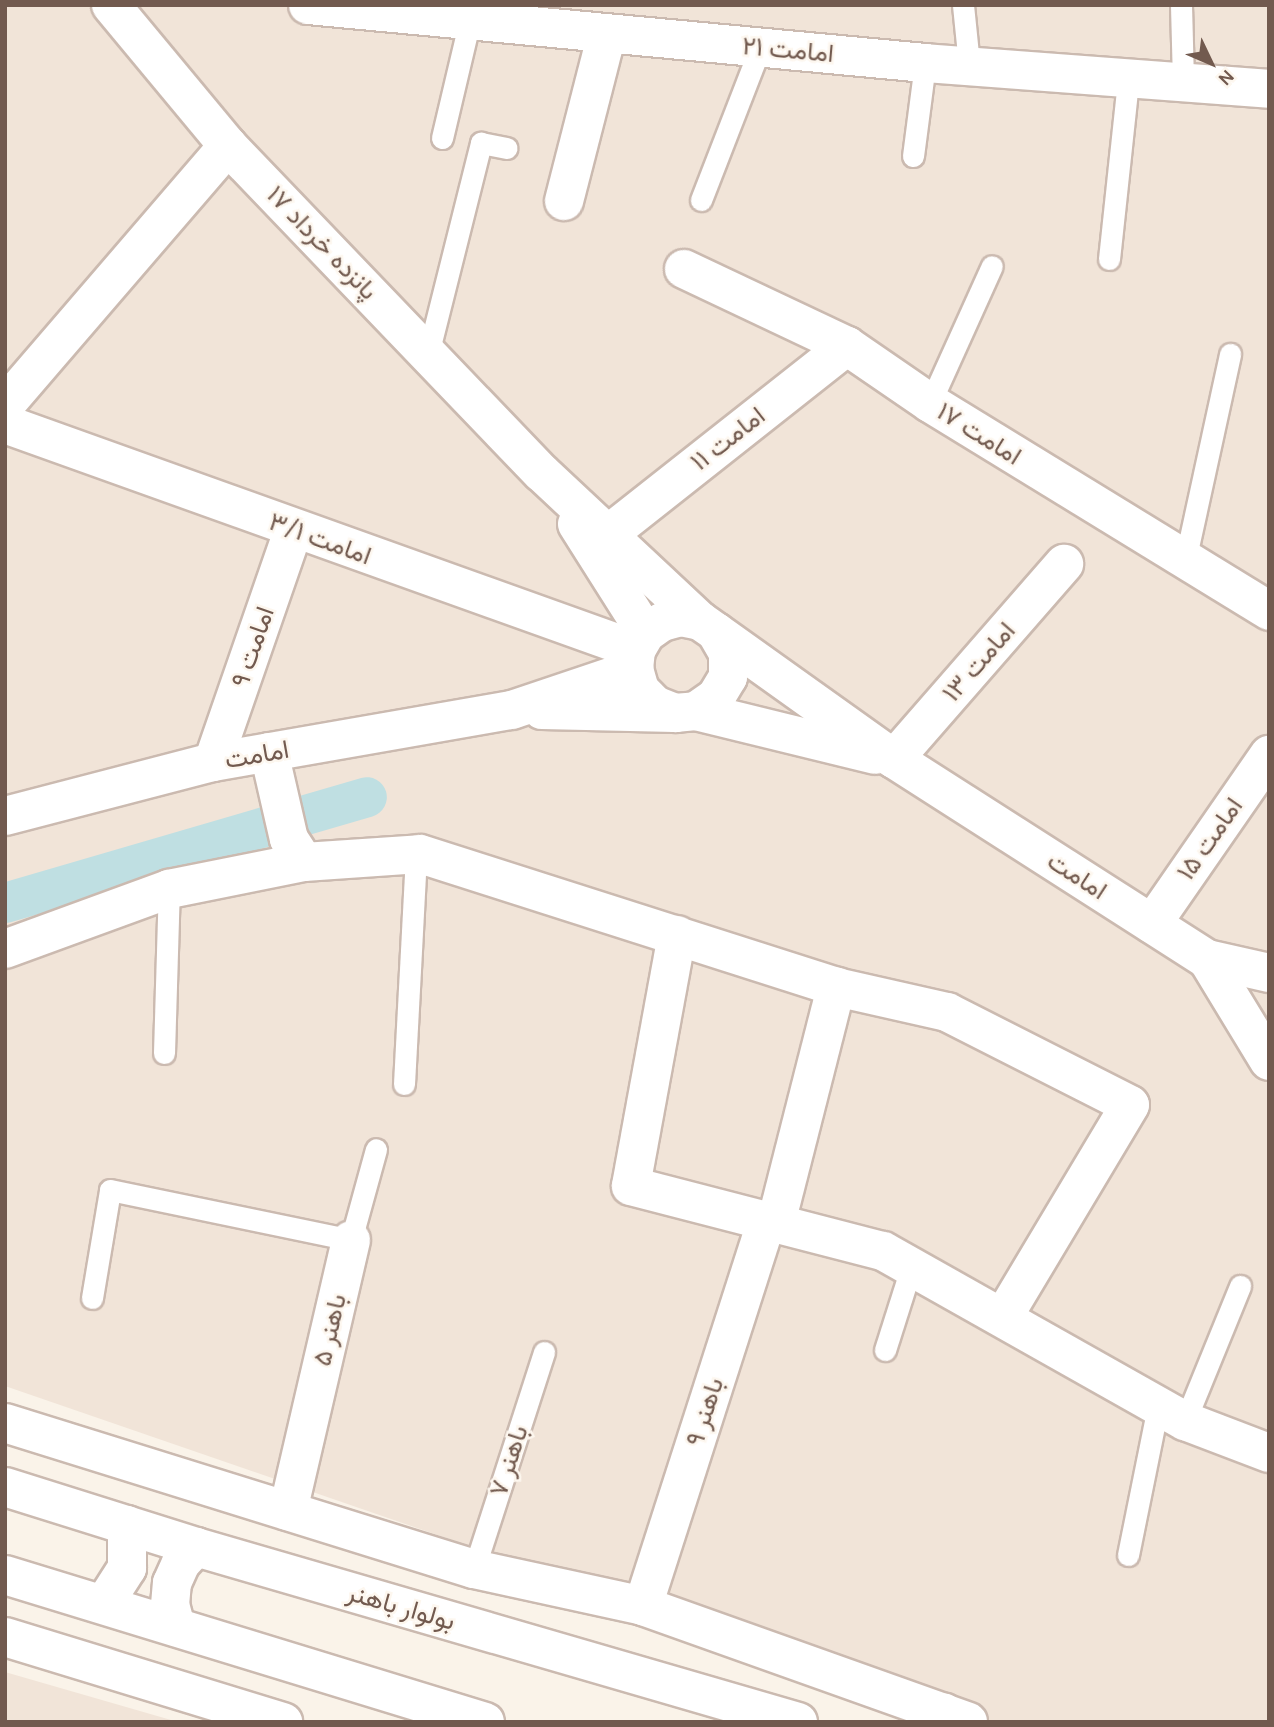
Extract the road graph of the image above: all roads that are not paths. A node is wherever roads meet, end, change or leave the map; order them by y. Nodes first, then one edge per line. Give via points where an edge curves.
1 (111, 5) edge
2 (308, 5) edge
3 (963, 5) edge
4 (1181, 5) edge
5 (457, 14) edge
6 (607, 34) junction
7 (760, 48) junction
8 (925, 63) junction
9 (969, 64) junction
10 (1129, 80) junction
11 (1183, 84) junction
12 (1269, 89) edge
13 (442, 138) dead end
14 (228, 146) junction
15 (507, 148) dead end
16 (913, 156) dead end
17 (702, 200) dead end
18 (564, 201) dead end
19 (1110, 259) dead end
20 (992, 266) dead end
21 (684, 269) dead end
22 (847, 346) junction
23 (428, 354) junction
24 (1230, 354) dead end
25 (930, 403) junction
26 (7, 425) edge
27 (542, 473) junction
28 (293, 531) junction
29 (610, 533) junction
30 (1185, 561) junction
31 (1064, 564) dead end
32 (1269, 611) edge
33 (708, 627) junction
34 (639, 651) junction
35 (512, 710) junction
36 (685, 712) junction
37 (269, 752) junction
38 (1269, 755) edge
39 (894, 759) junction
40 (213, 762) junction
41 (5, 816) edge
42 (297, 851) junction
43 (416, 855) junction
44 (169, 889) junction
45 (1152, 924) junction
46 (677, 935) junction
47 (5, 949) edge
48 (1207, 959) junction
49 (1269, 973) edge
50 (836, 987) junction
51 (164, 1053) dead end
52 (1269, 1061) edge
53 (404, 1084) dead end
54 (376, 1149) dead end
55 (771, 1221) junction
56 (351, 1240) junction
57 (911, 1268) junction
58 (1240, 1286) dead end
59 (92, 1298) dead end
60 (1003, 1317) junction
61 (885, 1350) dead end
62 (544, 1352) dead end
63 (1172, 1414) junction
64 (5, 1423) edge
65 (1269, 1453) edge
66 (5, 1487) edge
67 (288, 1511) junction
68 (127, 1525) junction
69 (196, 1547) junction
70 (1128, 1555) dead end
71 (474, 1569) junction
72 (5, 1575) edge
73 (104, 1604) junction
74 (643, 1606) junction
75 (176, 1627) junction
76 (5, 1637) edge
77 (206, 1711) edge
78 (951, 1719) edge
79 (283, 1722) edge
80 (485, 1722) edge
81 (798, 1722) edge

1 - 14 street, پانزده خرداد ۱۷
2 - 5 street, امامت ۲۱
3 - 9 lane
4 - 11 lane
5 - 6 street, امامت ۲۱
5 - 13 lane
6 - 7 street, امامت ۲۱
6 - 18 street
7 - 8 street, امامت ۲۱
7 - 17 lane
8 - 9 street, امامت ۲۱
8 - 16 lane
9 - 10 street, امامت ۲۱
10 - 11 street, امامت ۲۱
10 - 19 lane
11 - 12 street, امامت ۲۱
14 - 23 street, پانزده خرداد ۱۷
14 - 26 street
15 - 23 lane via 481,143
20 - 25 lane
21 - 22 street, امامت ۱۷
22 - 25 street, امامت ۱۷
22 - 29 street, امامت ۱۱
23 - 27 street, پانزده خرداد ۱۷
24 - 30 lane
25 - 30 street, امامت ۱۷
26 - 28 street, امامت ۳/۱
27 - 29 street, پانزده خرداد ۱۷
27 - 34 street, پانزده خرداد ۱۷
28 - 34 street, امامت ۳/۱
28 - 40 street, امامت ۹
29 - 33 street, پانزده خرداد ۱۷
30 - 32 street, امامت ۱۷
31 - 39 street, امامت ۱۳
33 - 34 street via 681,617 662,622
33 - 36 street via 728,653 728,677 716,697
33 - 39 street, امامت
34 - 35 street, امامت
34 - 36 street via 640,690 655,705
35 - 36 street, امامت
35 - 37 street, امامت
36 - 39 street, امامت
37 - 40 street, امامت
37 - 42 street
38 - 45 street, امامت ۱۵
39 - 45 street, امامت
40 - 41 street, امامت
42 - 43 street
42 - 44 street
43 - 46 street
43 - 53 lane
44 - 47 street
44 - 51 lane
45 - 48 street, امامت
46 - 50 street
46 - 55 street via 631,1186
48 - 49 street, امامت
48 - 52 street
50 - 55 street, باهنر ۹
50 - 60 street via 947,1012 1130,1105
54 - 56 lane, باهنر ۵
55 - 57 street via 883,1251
55 - 74 street, باهنر ۹
56 - 59 lane via 110,1190
56 - 67 street, باهنر ۵
57 - 60 street
57 - 61 lane
58 - 63 lane
60 - 63 street
62 - 71 lane, باهنر ۷
63 - 65 street
63 - 70 lane
64 - 67 street
66 - 68 street, بولوار باهنر
67 - 71 street
68 - 69 street, بولوار باهنر
68 - 73 street via 127,1568
69 - 75 street via 181,1563 172,1583 170,1605
69 - 81 street, بولوار باهنر
71 - 74 street
72 - 73 street
73 - 75 street
74 - 78 street
75 - 80 street
76 - 77 street
77 - 79 street

